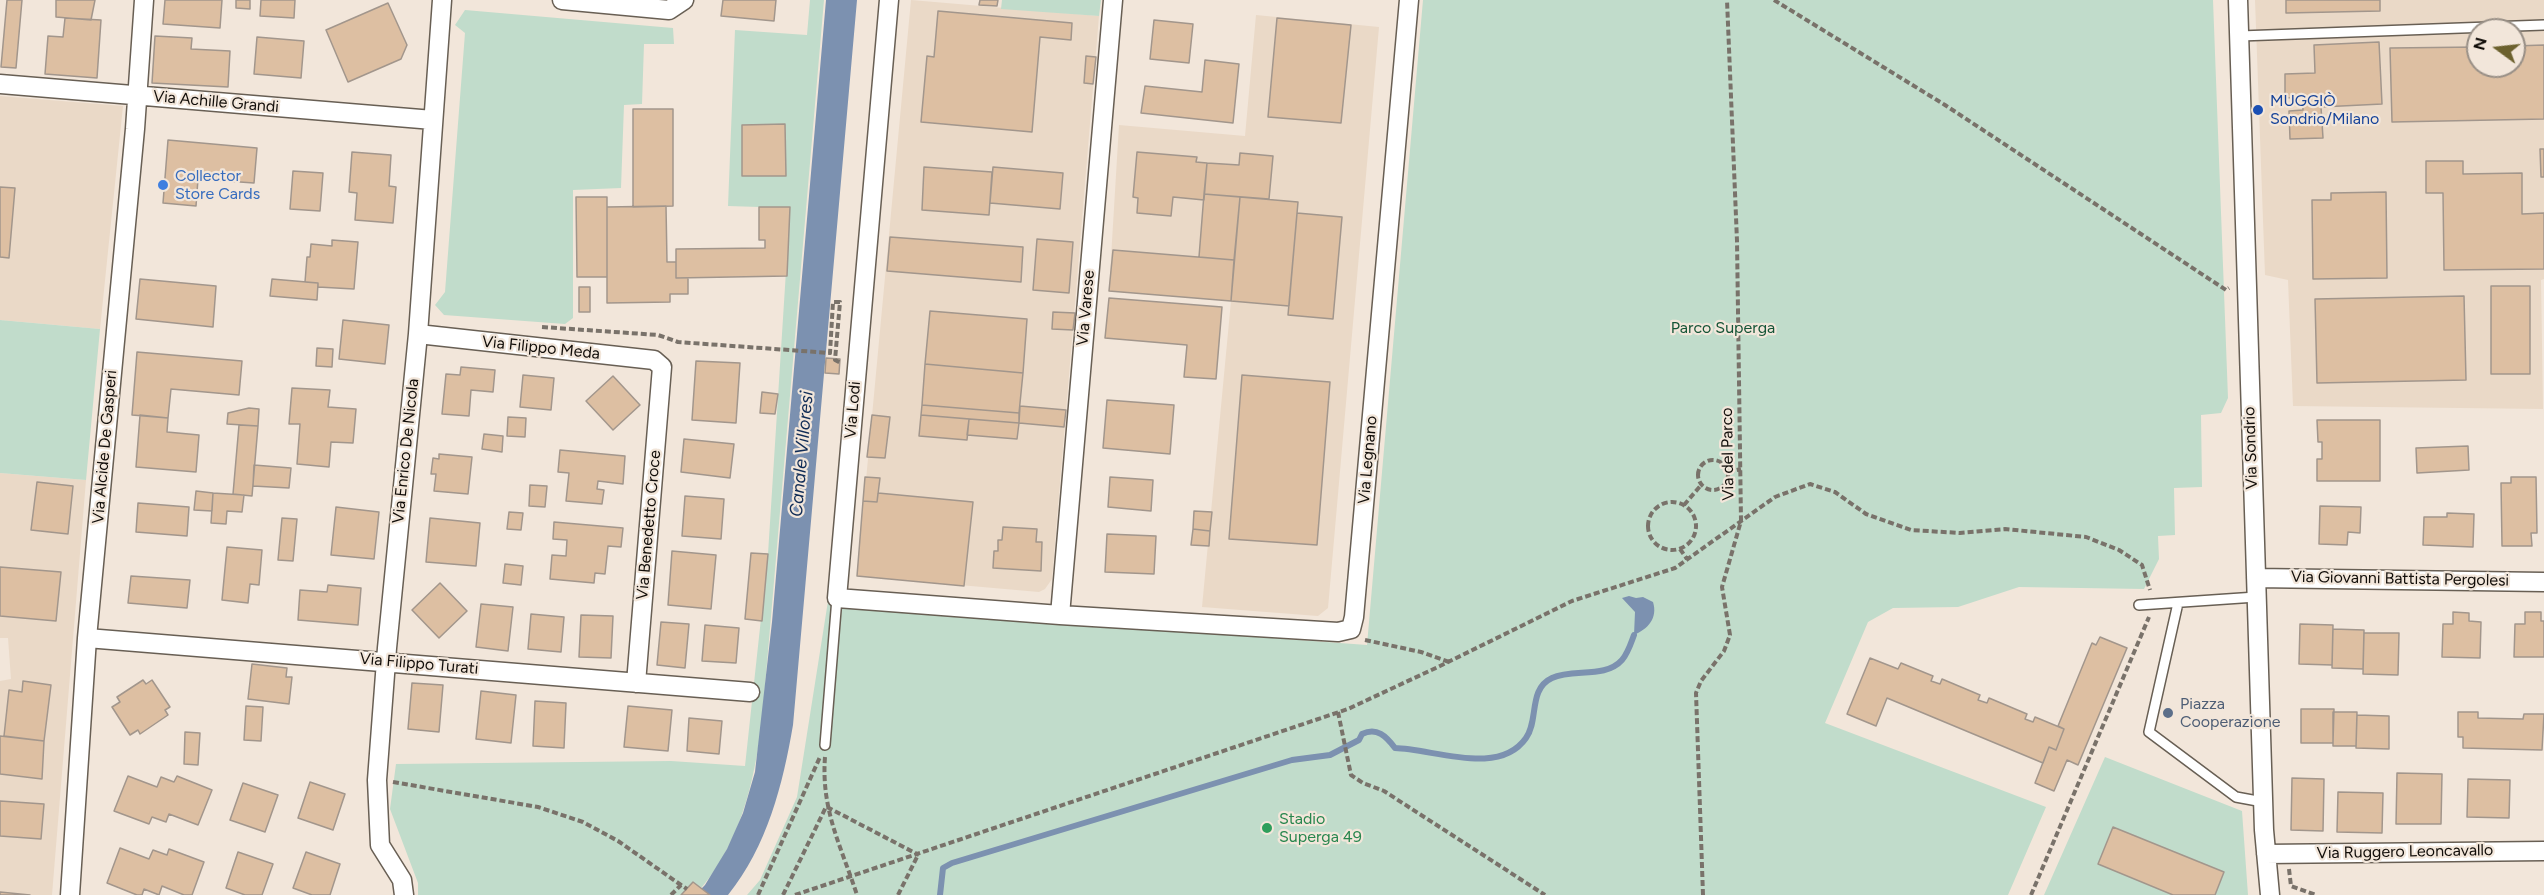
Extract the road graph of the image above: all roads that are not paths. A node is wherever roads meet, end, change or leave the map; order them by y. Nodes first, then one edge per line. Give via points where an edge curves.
1 (144, 0) edge
2 (442, 0) edge
3 (562, 0) edge
4 (889, 0) edge
5 (1113, 0) edge
6 (1409, 0) edge
7 (2238, 0) edge
8 (684, 1) edge
9 (2544, 25) edge
10 (2240, 36) junction
11 (0, 84) edge
12 (136, 96) junction
13 (433, 120) junction
14 (418, 334) junction
15 (662, 366) joint
16 (2256, 578) junction
17 (2544, 582) edge
18 (2256, 597) junction
19 (837, 598) junction
20 (2178, 603) junction
21 (2139, 605) dead end
22 (1060, 615) junction
23 (87, 638) junction
24 (386, 661) junction
25 (636, 683) junction
26 (750, 692) dead end
27 (825, 745) road end
28 (2263, 802) junction
29 (2544, 851) edge
30 (2266, 854) junction
31 (70, 895) edge
32 (404, 895) edge
33 (2270, 895) edge

1 - 12 street, Via Alcide De Gasperi
2 - 13 street, Via Enrico De Nicola
3 - 8 street via 669,10
4 - 19 street, Via Lodi
5 - 22 street, Via Varese
6 - 22 street, Via Legnano via 1351,629 1338,632
7 - 10 street, Via Sondrio
9 - 10 lane
10 - 16 street, Via Sondrio
11 - 12 street, Via Achille Grandi
12 - 13 street, Via Achille Grandi
12 - 23 street, Via Alcide De Gasperi
13 - 14 street, Via Enrico De Nicola
14 - 15 street, Via Filippo Meda via 654,360
14 - 24 street, Via Enrico De Nicola
15 - 25 street, Via Benedetto Croce
16 - 17 street, Via Giovanni Battista Pergolesi
16 - 18 street, Via Sondrio
18 - 20 lane
18 - 28 street, Via Sondrio
19 - 22 street
19 - 27 lane
20 - 21 lane
20 - 28 lane via 2149,732 2236,797
23 - 24 street, Via Filippo Turati
23 - 31 street, Via Alcide De Gasperi
24 - 25 street, Via Filippo Turati
24 - 32 street, Via Enrico De Nicola via 377,780 380,845 402,880
25 - 26 street, Via Filippo Turati
28 - 30 street, Via Sondrio
29 - 30 street, Via Ruggero Leoncavallo
30 - 33 street, Via Sondrio

